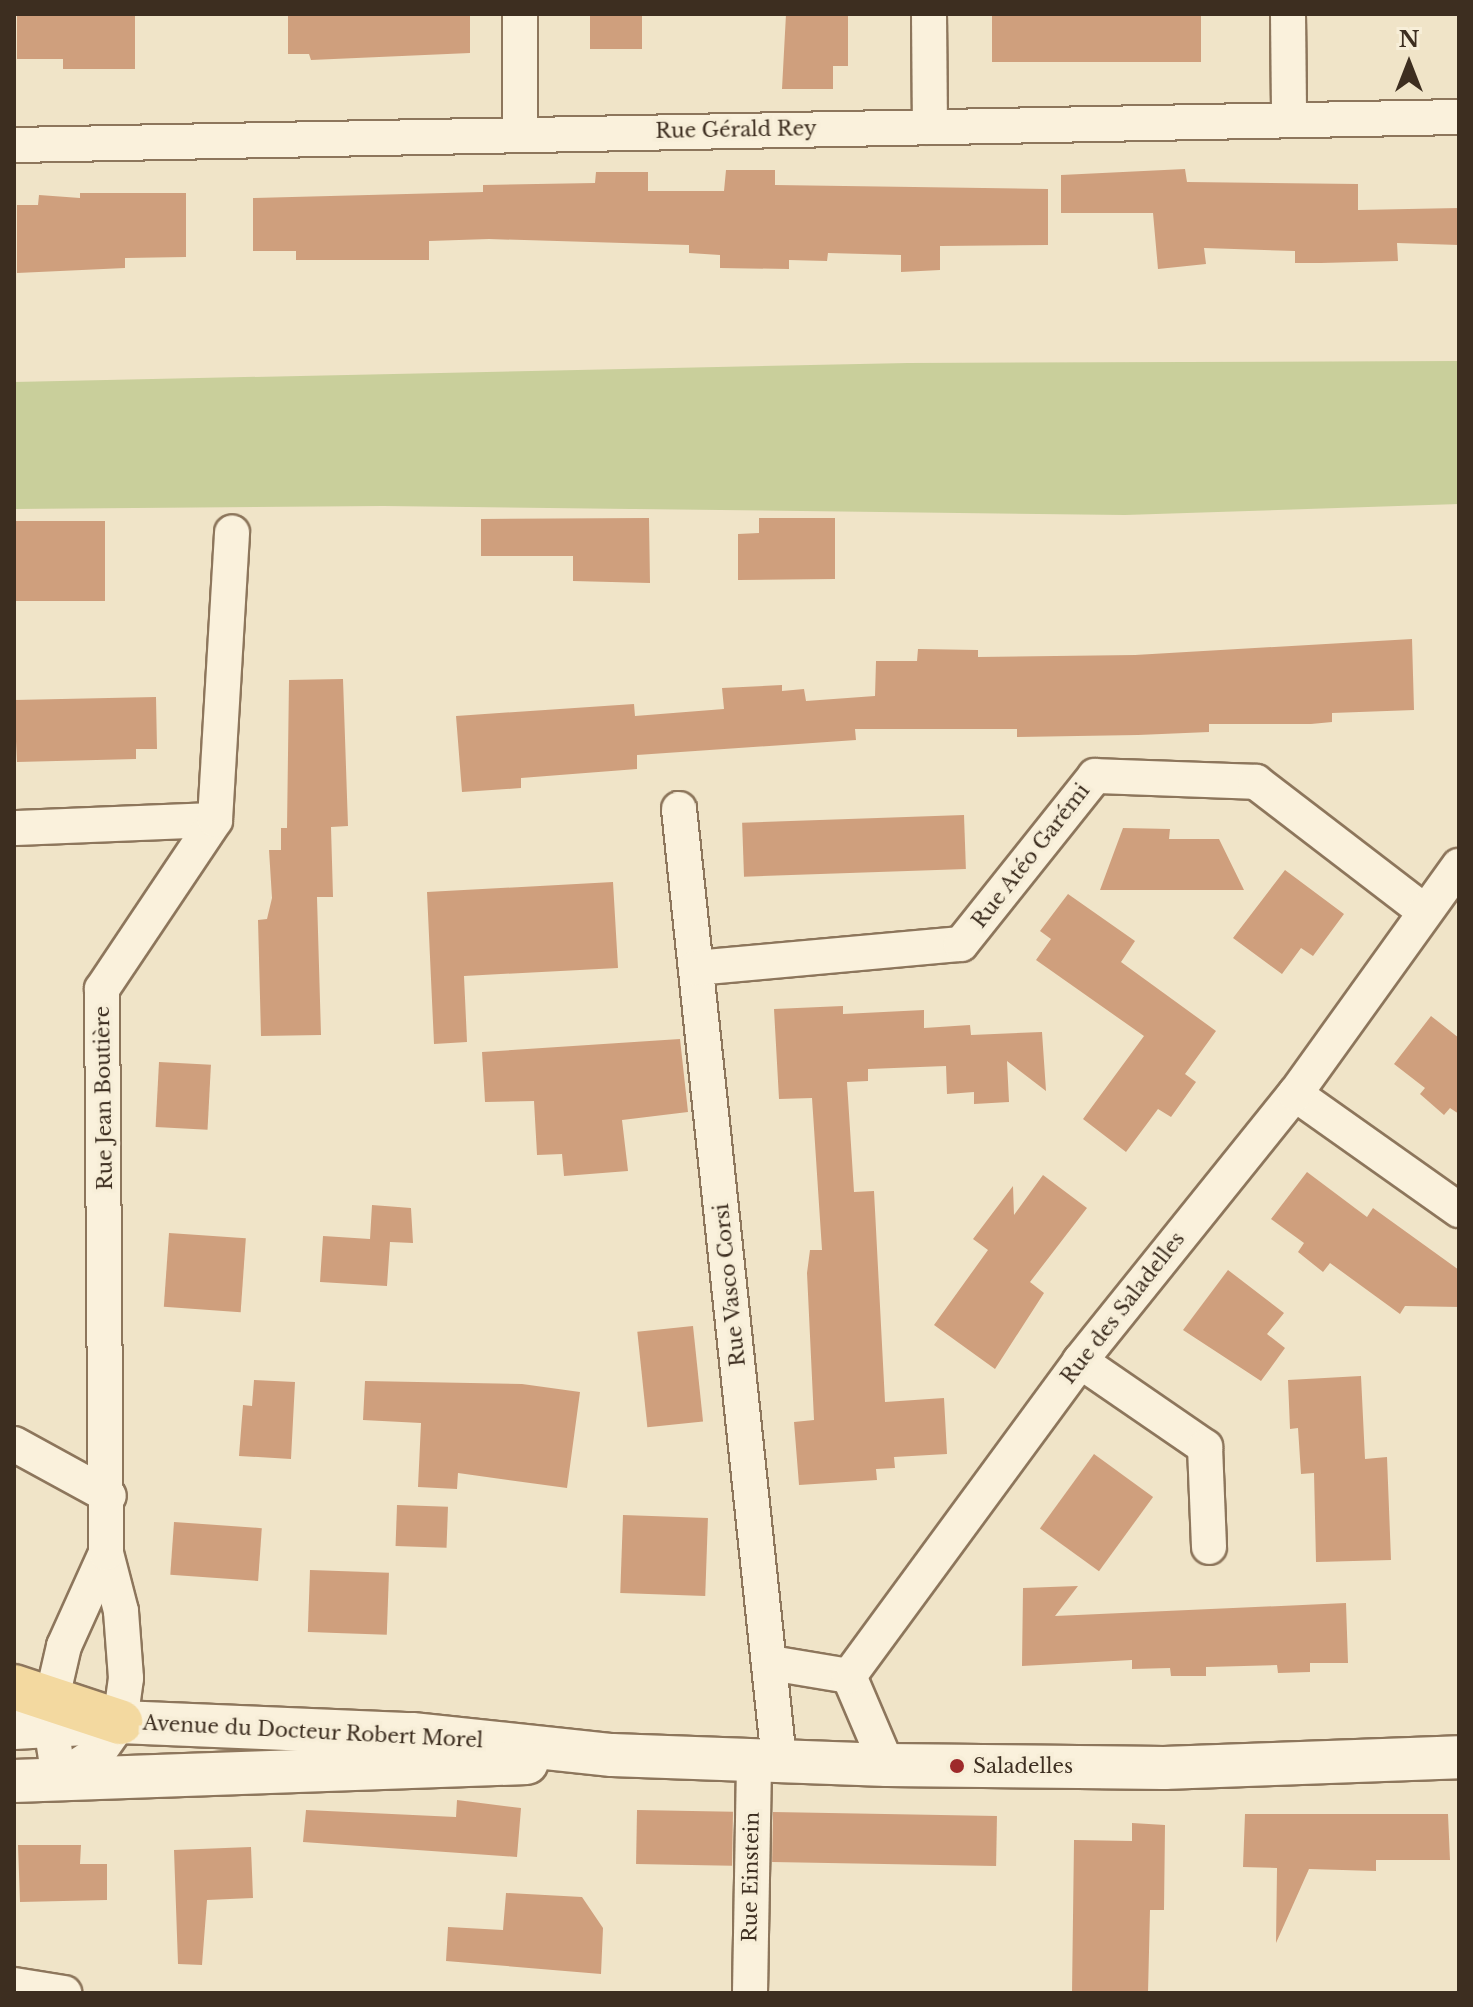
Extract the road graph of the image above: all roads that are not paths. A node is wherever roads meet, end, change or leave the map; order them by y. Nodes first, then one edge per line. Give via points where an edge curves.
1 (520, 14) edge
2 (929, 14) edge
3 (1288, 14) edge
4 (1459, 117) edge
5 (1289, 118) junction
6 (930, 127) junction
7 (520, 134) junction
8 (14, 145) edge
9 (232, 533) dead end
10 (679, 809) dead end
11 (215, 820) junction
12 (14, 828) edge
13 (1459, 866) edge
14 (1423, 910) junction
15 (696, 968) junction
16 (1295, 1094) junction
17 (1459, 1210) edge
18 (1080, 1361) junction
19 (14, 1444) edge
20 (109, 1496) junction
21 (1209, 1547) dead end
22 (106, 1553) junction
23 (771, 1663) junction
24 (849, 1676) junction
25 (33, 1710) edge
26 (120, 1722) junction
27 (612, 1755) junction
28 (1459, 1757) edge
29 (766, 1760) junction
30 (887, 1765) junction
31 (59, 1778) junction
32 (14, 1781) edge
33 (14, 1985) edge
34 (64, 1993) edge
35 (750, 1993) edge

1 - 7 street
2 - 6 street
3 - 5 street
4 - 5 street, Rue Gérald Rey
5 - 6 street, Rue Gérald Rey
6 - 7 street, Rue Gérald Rey
7 - 8 street, Rue Gérald Rey
9 - 11 street
10 - 15 street, Rue Vasco Corsi
11 - 12 street
11 - 20 street, Rue Jean Boutière via 102,989
13 - 14 street, Rue des Saladelles
14 - 15 street, Rue Atéo Garémi via 1256,782 1095,776 961,944
14 - 16 street, Rue des Saladelles
15 - 23 street, Rue Vasco Corsi
16 - 17 street
16 - 18 street, Rue des Saladelles
18 - 21 street via 1205,1447
18 - 24 street, Rue des Saladelles
19 - 20 street
20 - 22 street, Rue Jean Boutière
22 - 25 street, Rue Jean Boutière
22 - 26 street, Rue Jean Boutière via 121,1611 126,1678
23 - 24 street
23 - 29 street, Rue Vasco Corsi
24 - 30 street
25 - 26 main road
25 - 31 street, Rue Jean Boutière
26 - 27 street, Avenue du Docteur Robert Morel via 465,1737
26 - 31 street, Rue Jean Boutière via 99,1752
27 - 29 street, Avenue du Docteur Robert Morel
27 - 31 street, Avenue du Docteur Robert Morel via 465,1768
28 - 30 street, Avenue du Docteur Robert Morel via 1164,1768
29 - 30 street, Avenue du Docteur Robert Morel
29 - 35 street, Rue Einstein
31 - 32 street, Avenue du Docteur Robert Morel
33 - 34 street

